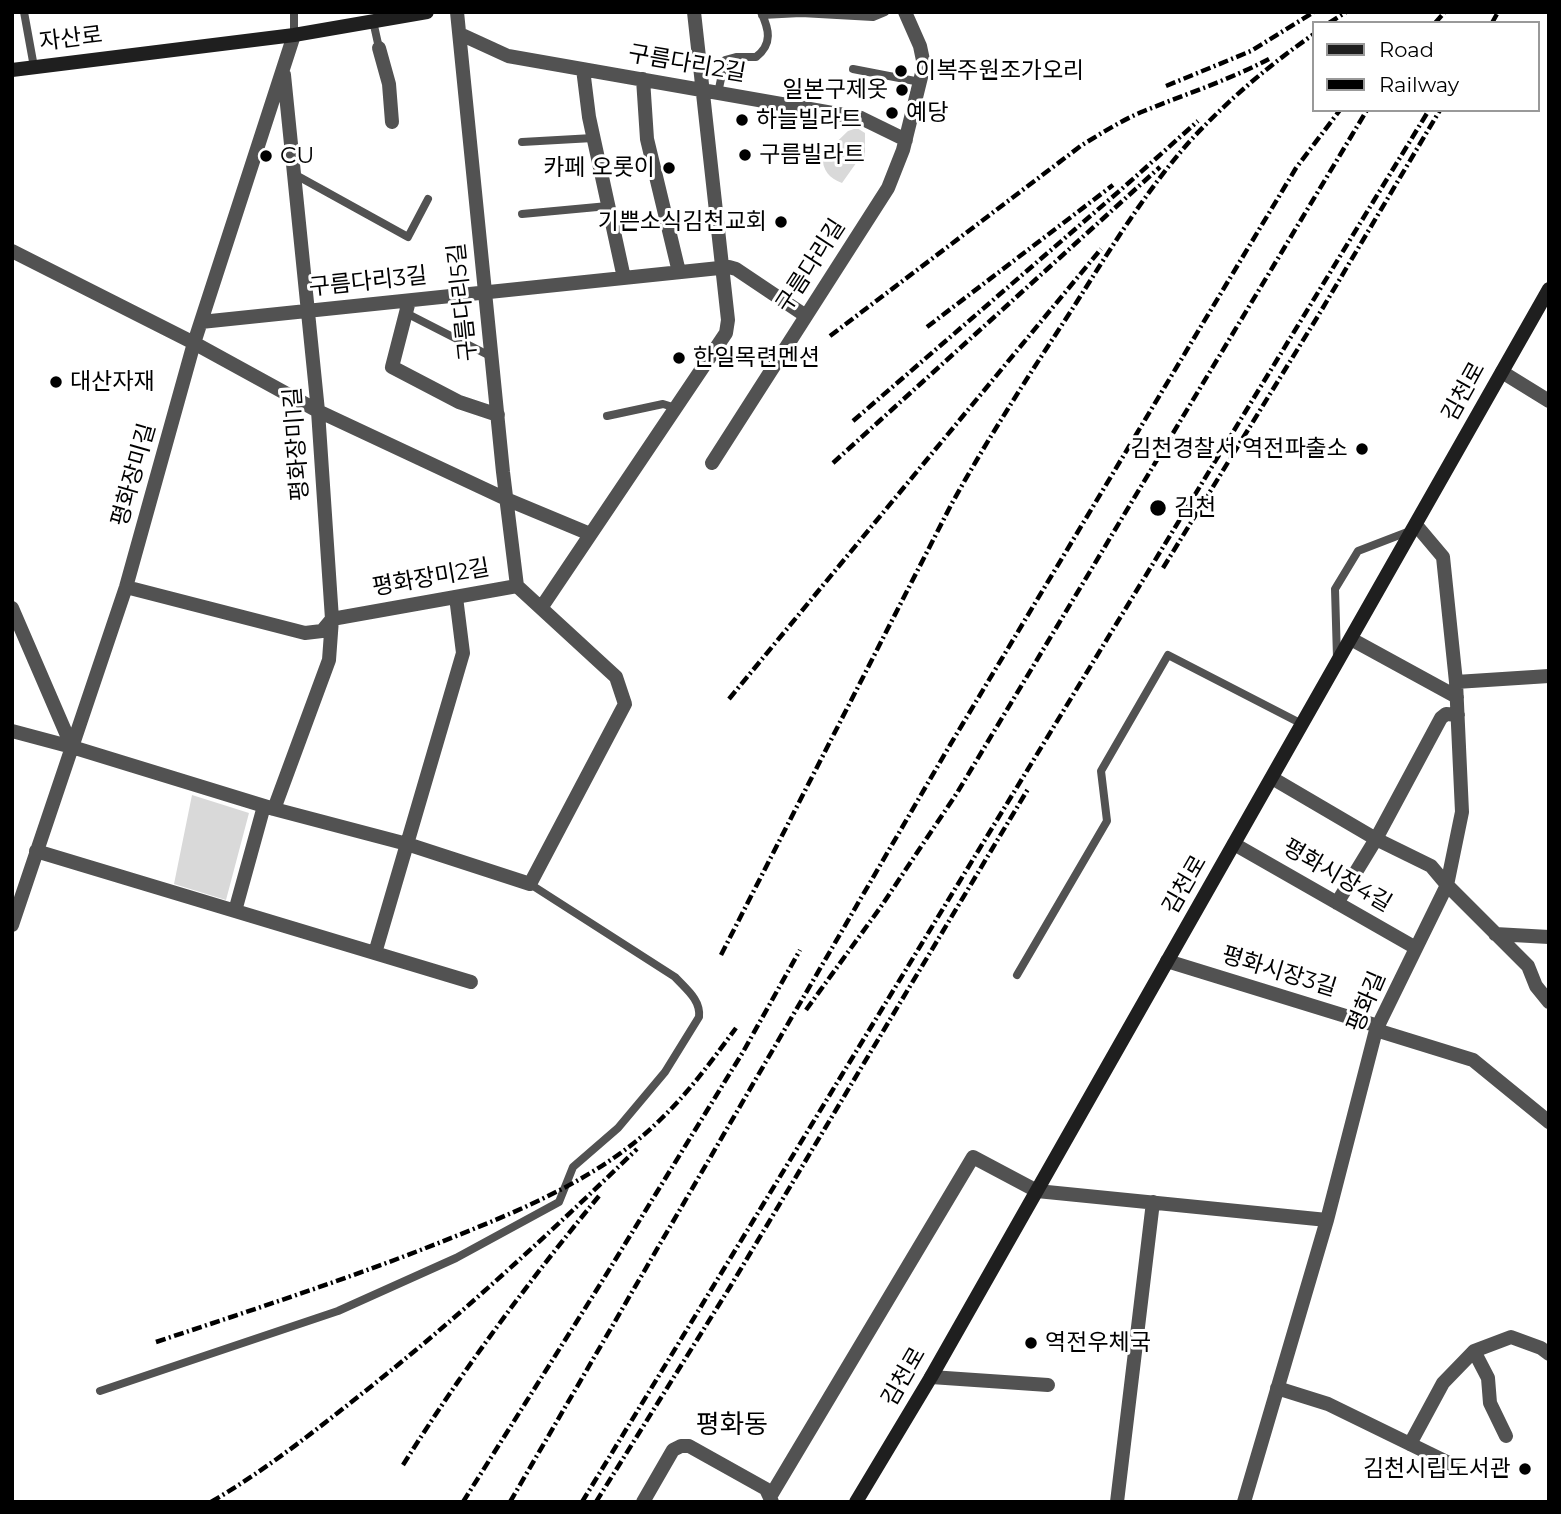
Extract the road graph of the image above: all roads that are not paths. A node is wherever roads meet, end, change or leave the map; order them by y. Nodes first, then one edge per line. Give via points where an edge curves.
1 (24, 12) edge
2 (294, 12) edge
3 (427, 12) edge
4 (457, 12) edge
5 (694, 12) edge
6 (885, 12) edge
7 (905, 12) edge
8 (762, 14) edge
9 (373, 22) junction
10 (460, 34) junction
11 (294, 35) junction
12 (379, 48) joint
13 (284, 66) junction
14 (34, 67) junction
15 (583, 69) junction
16 (853, 69) dead end
17 (12, 71) edge
18 (643, 79) junction
19 (920, 82) junction
20 (702, 90) junction
21 (718, 93) junction
22 (392, 122) dead end
23 (593, 138) junction
24 (906, 140) junction
25 (522, 142) dead end
26 (294, 174) junction
27 (428, 199) dead end
28 (608, 206) junction
29 (522, 214) dead end
30 (12, 251) edge
31 (721, 268) junction
32 (679, 272) junction
33 (624, 278) junction
34 (1549, 289) edge
35 (485, 293) junction
36 (407, 307) junction
37 (307, 311) junction
38 (806, 316) junction
39 (201, 322) junction
40 (194, 343) junction
41 (492, 357) junction
42 (1502, 372) junction
43 (1549, 401) edge
44 (676, 408) junction
45 (318, 411) junction
46 (498, 415) junction
47 (607, 416) dead end
48 (712, 463) dead end
49 (506, 499) junction
50 (1414, 527) junction
51 (590, 534) junction
52 (517, 586) junction
53 (126, 587) junction
54 (456, 597) junction
55 (12, 608) edge
56 (541, 608) junction
57 (332, 619) junction
58 (1351, 639) junction
59 (1337, 663) junction
60 (1549, 676) edge
61 (1456, 682) junction
62 (1457, 697) junction
63 (1458, 715) junction
64 (1302, 724) junction
65 (12, 731) edge
66 (72, 747) junction
67 (1272, 778) junction
68 (269, 807) junction
69 (1376, 839) junction
70 (407, 844) junction
71 (1234, 844) junction
72 (36, 851) junction
73 (530, 884) junction
74 (1447, 886) junction
75 (1337, 903) junction
76 (235, 911) junction
77 (12, 925) edge
78 (1495, 934) junction
79 (1549, 937) edge
80 (1416, 948) junction
81 (375, 953) junction
82 (1167, 961) junction
83 (1017, 975) dead end
84 (471, 982) dead end
85 (1549, 1002) edge
86 (1377, 1028) junction
87 (1549, 1122) edge
88 (1037, 1191) junction
89 (1153, 1202) junction
90 (1326, 1220) junction
91 (1475, 1351) junction
92 (1549, 1354) edge
93 (931, 1377) junction
94 (1048, 1384) dead end
95 (1277, 1388) junction
96 (100, 1391) dead end
97 (1506, 1436) dead end
98 (1410, 1444) junction
99 (1453, 1465) dead end
100 (771, 1500) edge
101 (643, 1502) edge
102 (856, 1502) edge
103 (1116, 1502) edge
104 (1244, 1502) edge

1 - 14 lane
2 - 11 lane
3 - 9 street, 자산로
4 - 10 street, 구름다리5길
5 - 20 street
6 - 8 lane via 873,17
7 - 19 street, 구름다리길 via 923,55
8 - 21 lane via 767,46 756,57 725,60
9 - 11 street, 자산로
9 - 12 lane
10 - 15 street, 구름다리2길 via 508,56
10 - 35 street, 구름다리5길
11 - 13 street, 평화장미길
11 - 14 street, 자산로
12 - 22 street
13 - 26 street, 평화장미1길
13 - 39 street, 평화장미길
14 - 17 street, 자산로
15 - 18 street, 구름다리2길
15 - 23 street
16 - 19 lane
18 - 20 street, 구름다리2길
18 - 32 street via 647,139
19 - 24 street, 구름다리길
20 - 21 street, 구름다리2길
20 - 31 street
21 - 24 street, 구름다리2길 via 861,118
23 - 25 lane
23 - 28 street
24 - 38 street, 구름다리길 via 888,188
26 - 27 lane via 408,237
26 - 37 street, 평화장미1길
28 - 29 lane
28 - 33 street
30 - 40 street
31 - 32 street, 구름다리3길
31 - 38 street, 구름다리3길 via 736,269
31 - 44 street via 726,333
32 - 33 street, 구름다리3길
33 - 35 street, 구름다리3길
34 - 42 street, 김천로
35 - 36 street, 구름다리3길
35 - 41 street, 구름다리5길
36 - 37 street, 구름다리3길
36 - 41 lane
36 - 46 street via 392,367 458,402
37 - 39 street, 구름다리3길
37 - 45 street, 평화장미1길
38 - 48 street, 구름다리길
39 - 40 street, 평화장미길
40 - 45 street
40 - 53 street, 평화장미길
41 - 46 street, 구름다리5길
42 - 43 street
42 - 50 street, 김천로
44 - 47 lane via 663,404
44 - 51 street
45 - 49 street
45 - 57 street, 평화장미1길
46 - 49 street, 구름다리5길
49 - 51 street
49 - 52 street, 구름다리5길
50 - 58 street, 김천로
50 - 59 lane via 1358,551 1335,589
50 - 61 street, 평화길 via 1443,557
51 - 56 street
52 - 54 street, 평화장미2길
52 - 56 street, 평화장미2길
53 - 57 street, 평화장미2길 via 305,633 322,631
53 - 66 street, 평화장미길
54 - 57 street, 평화장미2길
54 - 70 street via 463,653
55 - 66 street
56 - 73 street, 평화장미2길 via 615,677 625,704
57 - 68 street, 평화장미1길 via 329,660
58 - 59 street, 김천로
58 - 62 street
59 - 64 street, 김천로
60 - 61 street
61 - 62 street, 평화길
62 - 63 street, 평화길
63 - 69 street via 1441,718
63 - 74 street, 평화길 via 1462,812
64 - 67 street, 김천로
64 - 83 lane via 1168,655 1101,771 1107,821
65 - 66 street
66 - 68 street
66 - 72 street, 평화장미길
67 - 69 street
67 - 71 street, 김천로
68 - 70 street
68 - 76 street, 평화장미1길
69 - 74 street via 1431,866
69 - 75 street
70 - 73 street
70 - 81 street
71 - 75 street, 평화시장4길
71 - 82 street, 김천로
72 - 76 street
72 - 77 street, 평화장미길
73 - 96 lane via 676,977 700,1009 665,1072 618,1128 573,1167 559,1202 456,1258 338,1311
74 - 78 street
74 - 80 street, 평화길
75 - 80 street, 평화시장4길
76 - 81 street
78 - 79 street
78 - 85 street via 1528,966
80 - 86 street, 평화길
81 - 84 street
82 - 86 street, 평화시장3길
82 - 88 street, 김천로
86 - 87 street, 평화시장3길 via 1474,1060
86 - 90 street, 평화길
88 - 89 street
88 - 93 street, 김천로
88 - 100 street via 973,1157
89 - 90 street
89 - 103 street
90 - 95 street, 평화길
91 - 92 street via 1511,1337
91 - 97 street via 1488,1378 1490,1403
91 - 98 street via 1443,1383
93 - 94 street
93 - 102 street, 김천로
95 - 98 street via 1328,1404
95 - 104 street, 평화길
98 - 99 street
100 - 101 street via 766,1489 689,1446 681,1446 673,1450

